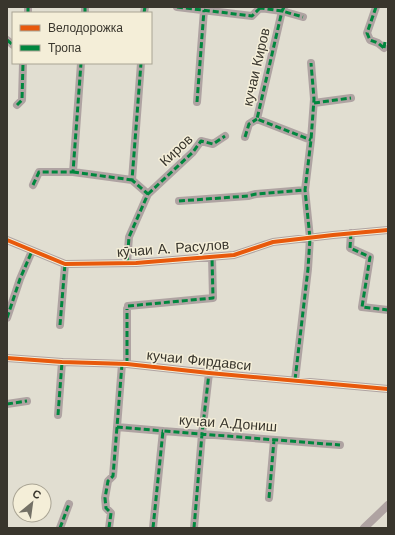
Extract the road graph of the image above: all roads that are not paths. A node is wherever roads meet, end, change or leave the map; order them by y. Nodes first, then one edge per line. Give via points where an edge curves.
1 (177, 7) edge
2 (260, 7) edge
3 (376, 7) edge
4 (283, 9) edge
5 (204, 10) junction
6 (303, 17) dead end
7 (388, 41) edge
8 (311, 63) dead end
9 (23, 64) edge
10 (81, 64) edge
11 (140, 64) edge
12 (351, 98) dead end
13 (20, 102) dead end
14 (197, 102) dead end
15 (314, 103) junction
16 (257, 119) junction
17 (225, 136) dead end
18 (245, 137) dead end
19 (311, 140) junction
20 (73, 172) junction
21 (132, 180) junction
22 (34, 185) dead end
23 (305, 190) junction
24 (148, 194) junction
25 (179, 201) dead end
26 (388, 230) edge
27 (351, 233) junction
28 (310, 238) junction
29 (7, 240) edge
30 (32, 251) junction
31 (212, 257) junction
32 (65, 264) junction
33 (127, 264) junction
34 (388, 310) edge
35 (7, 318) edge
36 (60, 325) dead end
37 (7, 358) edge
38 (62, 362) junction
39 (124, 364) junction
40 (209, 373) junction
41 (295, 380) junction
42 (388, 389) edge
43 (26, 401) dead end
44 (7, 404) edge
45 (58, 415) dead end
46 (117, 428) junction
47 (163, 431) junction
48 (202, 434) junction
49 (274, 440) junction
50 (340, 445) dead end
51 (269, 498) dead end
52 (69, 504) dead end
53 (388, 505) edge
54 (60, 528) edge
55 (109, 528) edge
56 (153, 528) edge
57 (194, 528) edge
58 (364, 528) edge

1 - 5 street
2 - 4 street, кучаи Киров
2 - 5 street via 252,16
3 - 7 street via 368,36 384,48 385,42
4 - 6 street, кучаи Киров
4 - 16 street, кучаи Киров
5 - 14 street
8 - 15 street
9 - 13 street
10 - 20 street
11 - 21 street
12 - 15 street
15 - 19 street
16 - 18 street via 249,124
16 - 19 street, кучаи Киров
17 - 24 street, Киров via 213,144 200,141 193,152
19 - 23 street
20 - 21 street
20 - 22 street via 38,172
21 - 24 street
23 - 25 street
23 - 28 street
24 - 33 street via 129,237
26 - 27 street, кӯчаи А. Расулов
27 - 28 street, кӯчаи А. Расулов
27 - 34 street via 350,248 370,257 362,307
28 - 31 street, кӯчаи А. Расулов via 273,242 234,255
28 - 41 street
29 - 30 street, кӯчаи А. Расулов
30 - 32 street, кӯчаи А. Расулов
30 - 35 street
31 - 33 street, кӯчаи А. Расулов
31 - 39 street via 213,298 128,307
32 - 33 street, кӯчаи А. Расулов
32 - 36 street
37 - 38 street, кучаи Фирдавси
38 - 39 street, кучаи Фирдавси
38 - 45 street
39 - 40 street, кучаи Фирдавси
39 - 46 street
40 - 41 street, кучаи Фирдавси
40 - 48 street
41 - 42 street, кучаи Фирдавси
43 - 44 street
46 - 47 street
46 - 55 street via 113,476 108,481 106,498 106,508 111,513
47 - 48 street, кучаи А.Дониш
47 - 56 street, кучаи А.Дониш
48 - 49 street, кучаи А.Дониш
48 - 57 street
49 - 50 street, кучаи А.Дониш
49 - 51 street
52 - 54 street
53 - 58 street

